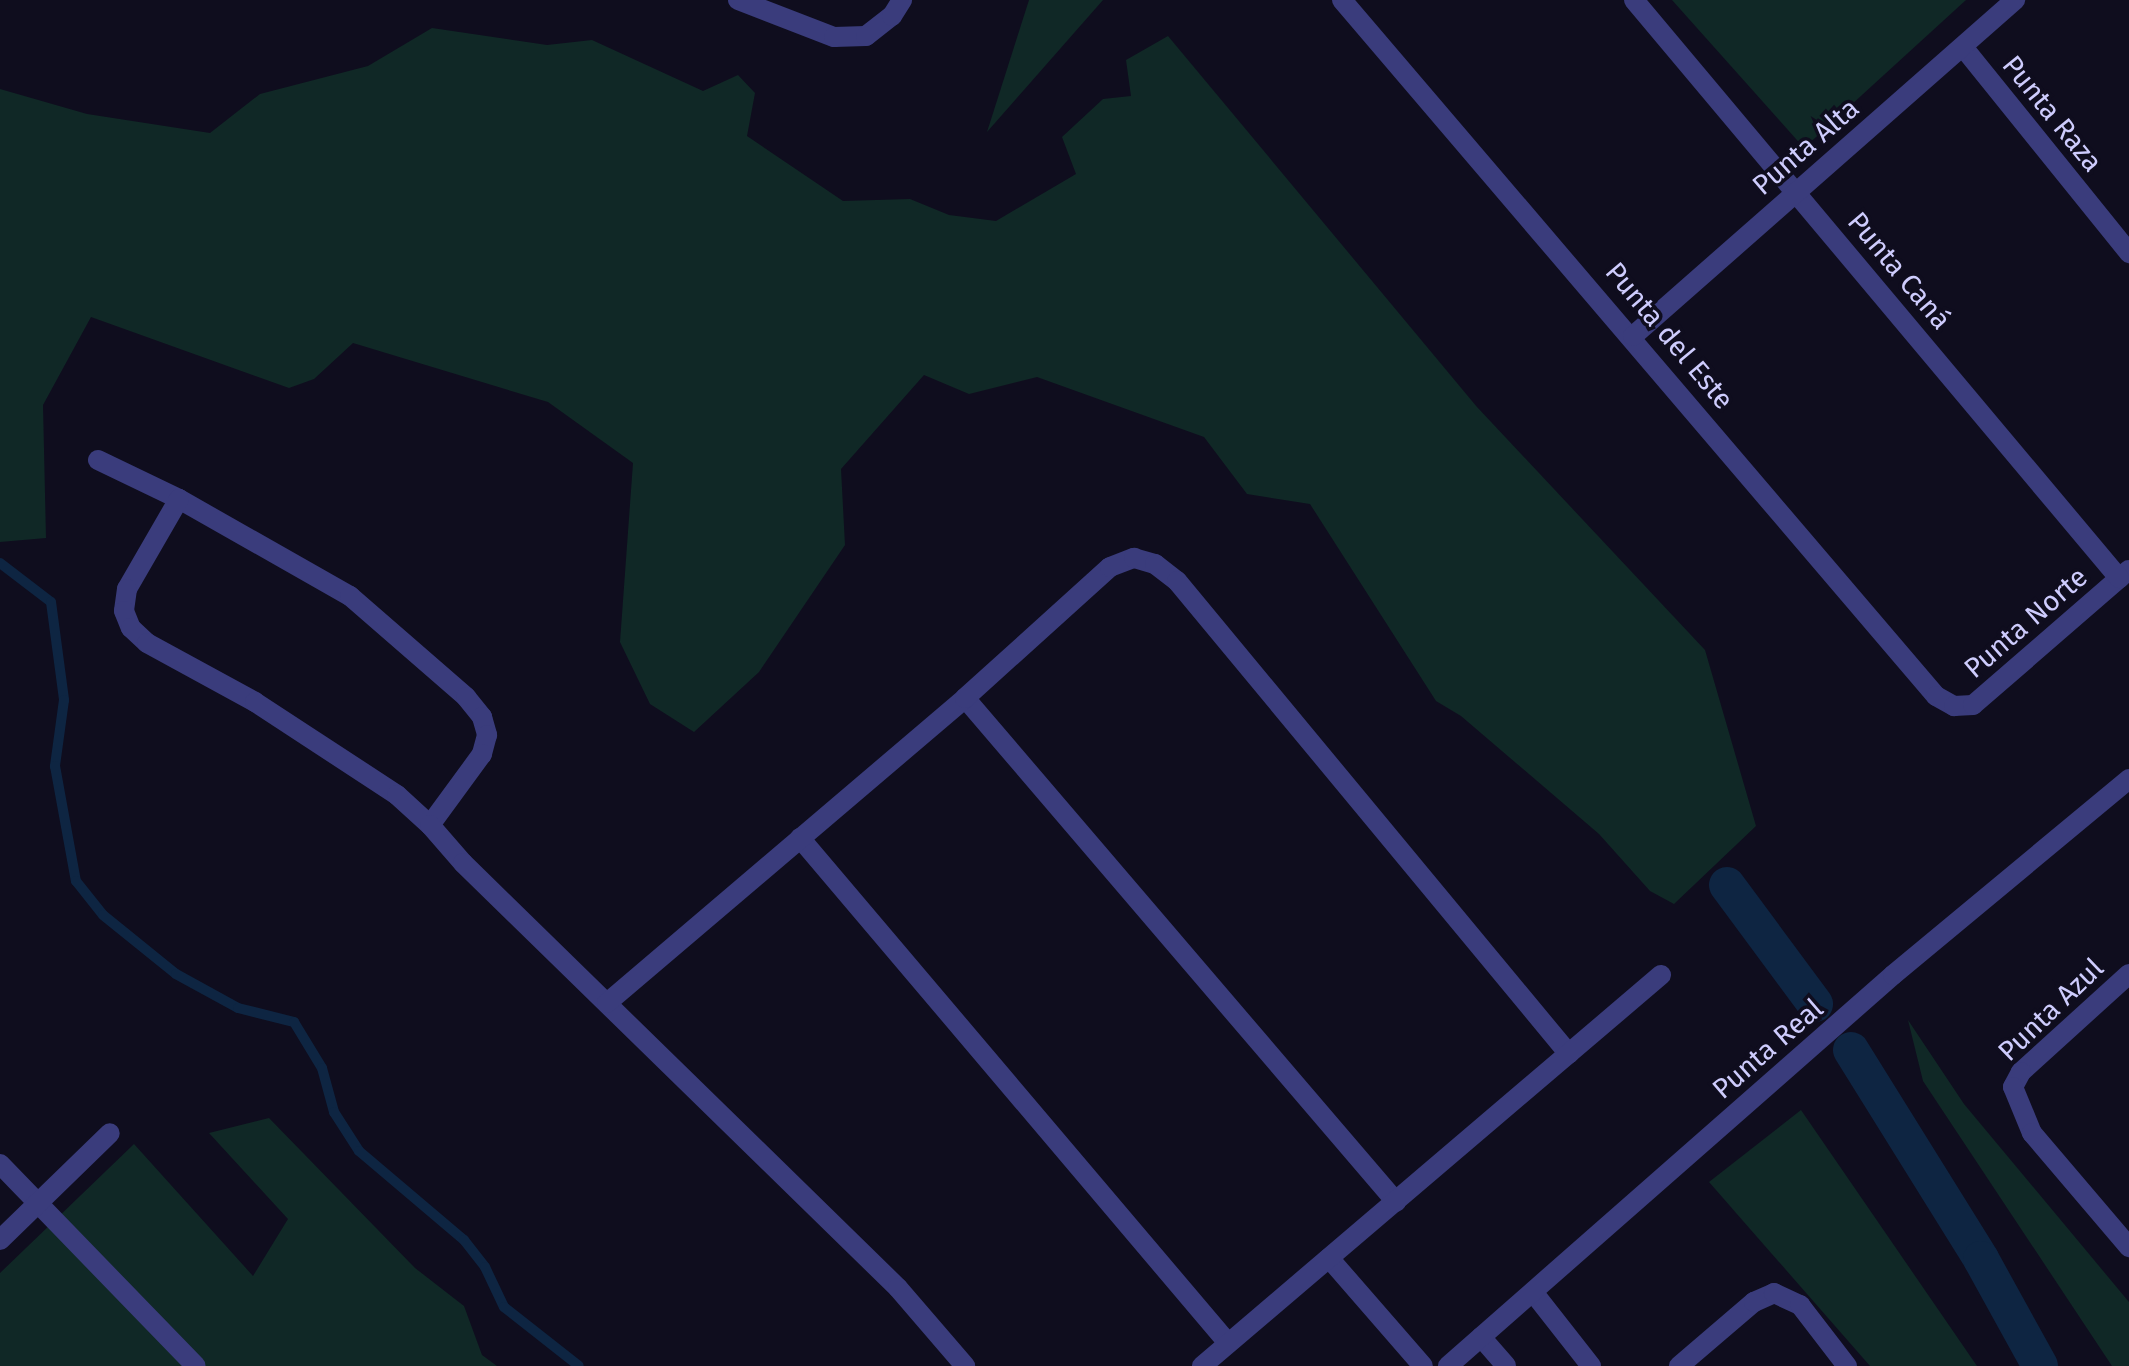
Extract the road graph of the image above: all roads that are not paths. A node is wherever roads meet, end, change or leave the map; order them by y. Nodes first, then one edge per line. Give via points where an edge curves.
1 (738, 0) edge
2 (902, 0) edge
3 (1342, 0) edge
4 (1634, 0) edge
5 (2015, 0) edge
6 (1963, 47) junction
7 (1797, 193) junction
8 (2129, 253) edge
9 (1633, 336) junction
10 (98, 460) dead end
11 (179, 499) junction
12 (2124, 574) edge
13 (965, 698) junction
14 (1954, 706) joint
15 (2129, 779) edge
16 (430, 825) junction
17 (800, 838) junction
18 (2129, 974) edge
19 (1661, 975) dead end
20 (607, 1003) junction
21 (1569, 1054) junction
22 (110, 1133) dead end
23 (0, 1164) edge
24 (1396, 1202) junction
25 (38, 1205) junction
26 (0, 1240) edge
27 (2129, 1247) edge
28 (1329, 1258) junction
29 (1533, 1292) junction
30 (1481, 1337) junction
31 (1228, 1343) junction
32 (196, 1366) edge
33 (965, 1366) edge
34 (1202, 1366) edge
35 (1423, 1366) edge
36 (1448, 1366) edge
37 (1506, 1366) edge
38 (1591, 1366) edge
39 (1679, 1366) edge
40 (1847, 1366) edge

1 - 2 street via 834,37 866,36 892,16
3 - 9 street, Punta del Este
4 - 7 street, Punta Caná
5 - 6 street, Punta Alta
6 - 7 street, Punta Alta
6 - 8 street, Punta Raza
7 - 9 street, Punta Alta
7 - 12 street, Punta Caná
9 - 14 street, Punta del Este via 1924,683
10 - 11 street
11 - 16 street via 350,596 482,717 487,735 482,754
11 - 16 street via 127,589 124,611 131,628 147,643 255,702 397,795
12 - 14 street, Punta Norte via 1973,705
13 - 17 street
13 - 21 street via 1110,567 1134,558 1155,564 1177,581
13 - 24 street
15 - 29 street, Punta Real via 1893,975
16 - 20 street
17 - 20 street
17 - 31 street
18 - 27 street, Punta Azul via 2021,1072 2013,1087 2032,1133
19 - 21 street
20 - 33 street via 898,1288
21 - 24 street
22 - 25 street
23 - 25 street
24 - 28 street
25 - 26 street
25 - 32 street
28 - 31 street
28 - 35 street
29 - 30 street, Punta Real
29 - 38 street
30 - 36 street, Punta Real
30 - 37 street
31 - 34 street
39 - 40 street via 1754,1302 1774,1293 1800,1305

